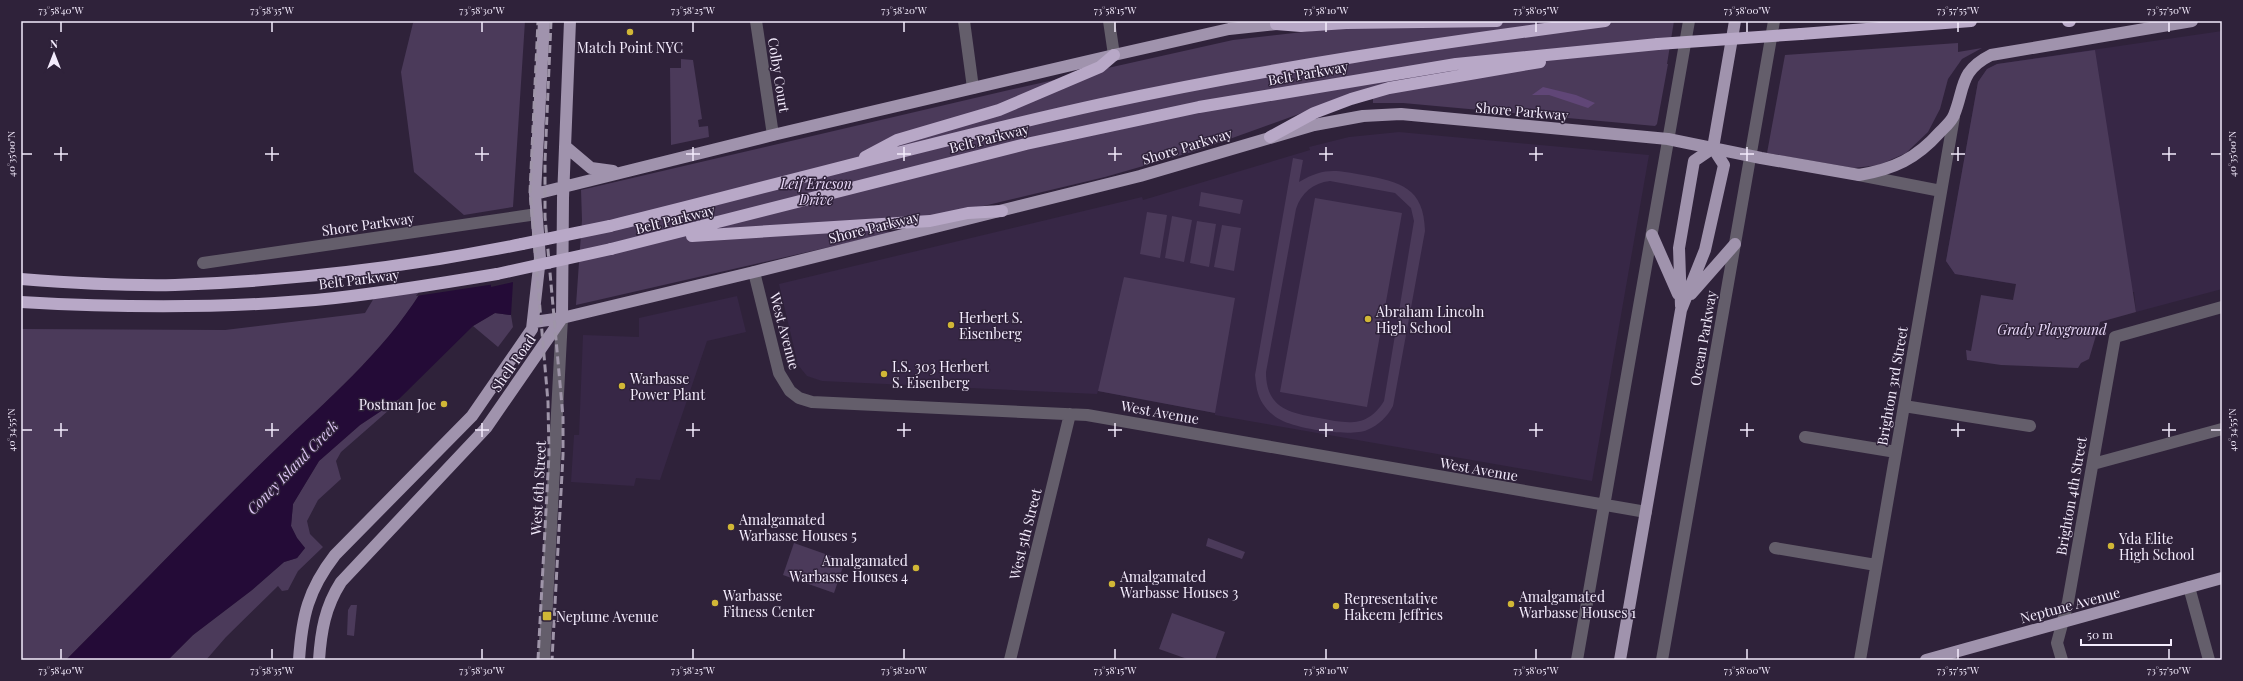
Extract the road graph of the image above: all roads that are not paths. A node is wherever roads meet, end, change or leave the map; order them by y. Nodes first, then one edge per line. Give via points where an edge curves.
1 (544, 21) edge
2 (570, 21) edge
3 (756, 21) edge
4 (964, 21) edge
5 (1109, 21) edge
6 (1297, 21) edge
7 (1497, 21) edge
8 (1605, 21) edge
9 (1689, 21) edge
10 (1735, 21) edge
11 (1774, 21) edge
12 (1971, 21) edge
13 (2192, 21) edge
14 (1276, 24) junction
15 (1596, 50) junction
16 (1114, 55) junction
17 (973, 88) junction
18 (1954, 117) junction
19 (773, 134) junction
20 (1270, 137) junction
21 (1668, 139) junction
22 (565, 146) junction
23 (1713, 148) junction
24 (1750, 156) junction
25 (844, 167) junction
26 (618, 172) junction
27 (1858, 175) junction
28 (564, 186) junction
29 (1941, 191) junction
30 (535, 194) junction
31 (1002, 211) junction
32 (537, 214) junction
33 (1652, 235) junction
34 (660, 238) junction
35 (1735, 244) junction
36 (203, 263) dead end
37 (754, 272) junction
38 (21, 279) edge
39 (21, 302) edge
40 (1682, 303) junction
41 (2222, 307) edge
42 (562, 318) junction
43 (534, 322) junction
44 (1904, 406) junction
45 (1070, 414) junction
46 (2030, 426) dead end
47 (2222, 428) edge
48 (1805, 437) dead end
49 (1896, 452) junction
50 (2093, 464) junction
51 (1604, 505) junction
52 (1646, 512) junction
53 (1775, 548) dead end
54 (1876, 565) junction
55 (2222, 578) edge
56 (2189, 587) junction
57 (2063, 622) junction
58 (299, 660) edge
59 (319, 660) edge
60 (544, 660) edge
61 (1010, 660) edge
62 (1577, 660) edge
63 (1620, 660) edge
64 (1662, 660) edge
65 (1860, 660) edge
66 (1926, 660) edge
67 (2062, 660) edge
68 (2209, 660) edge

1 - 30 main road, Shell Road
2 - 22 main road
3 - 19 street, Colby Court
4 - 17 street
5 - 16 street
6 - 14 main road
7 - 14 highway via 1301,26
8 - 25 highway, Belt Parkway via 1275,69 1021,122
9 - 21 street
10 - 23 main road
11 - 24 street, Ocean Parkway
12 - 15 highway, Belt Parkway, bridge
13 - 18 main road via 1991,55 1980,61 1968,73 1961,88
14 - 16 main road via 1229,29
15 - 20 highway via 1516,68 1389,88 1314,113
15 - 34 highway, Belt Parkway via 1456,64 1199,107 1018,146
16 - 17 main road
16 - 25 highway via 1100,67 999,110 897,140
17 - 19 main road
18 - 27 main road, Shore Parkway via 1932,140 1899,165 1879,172
18 - 29 street, Brighton 3rd Street
19 - 26 main road
20 - 21 main road, Shore Parkway via 1347,118 1401,114
20 - 31 main road, Shore Parkway via 1140,176
21 - 23 main road, Shore Parkway
21 - 33 street
22 - 26 main road via 591,168
22 - 28 main road
23 - 24 main road, Shore Parkway
23 - 40 main road, Ocean Parkway via 1724,165 1705,250
23 - 40 main road, Ocean Parkway via 1694,161 1679,248
24 - 27 main road, Shore Parkway
24 - 35 street, Ocean Parkway
25 - 38 highway, Belt Parkway, bridge via 610,226 494,249 330,274 174,285 89,284
26 - 28 main road
27 - 29 street, Shore Parkway
28 - 30 main road
28 - 42 main road
29 - 44 street, Brighton 3rd Street
30 - 32 main road, Shell Road
31 - 34 highway via 968,213 930,221
31 - 37 main road, Shore Parkway
32 - 36 street, Shore Parkway
32 - 43 main road, Shell Road via 540,258
33 - 40 main road
33 - 51 street
34 - 39 highway, Belt Parkway, bridge via 497,274 336,298 257,304 174,306
35 - 40 main road
35 - 64 street, Ocean Parkway
37 - 42 main road, Shore Parkway
37 - 45 street, West Avenue via 779,373 790,391 799,398 821,404
40 - 52 main road, Ocean Parkway
41 - 50 street, Brighton 4th Street via 2115,337
42 - 43 main road, Shore Parkway
42 - 59 main road, Shell Road via 486,428 341,582 323,620
42 - 60 street, West 6th Street
43 - 58 main road, Shell Road via 528,335 472,416 335,555 321,573 303,618
44 - 46 street
44 - 49 street, Brighton 3rd Street
45 - 51 street, West Avenue via 1088,415
45 - 61 street, West 5th Street
47 - 50 street
48 - 49 street
49 - 54 street, Brighton 3rd Street
50 - 57 street, Brighton 4th Street
51 - 52 street, West Avenue
51 - 62 street
52 - 63 main road, Ocean Parkway
53 - 54 street
54 - 65 street, Brighton 3rd Street
55 - 56 main road, Neptune Avenue
56 - 57 main road, Neptune Avenue
56 - 68 street
57 - 66 main road, Neptune Avenue
57 - 67 street, Brighton 4th Street via 2057,643

